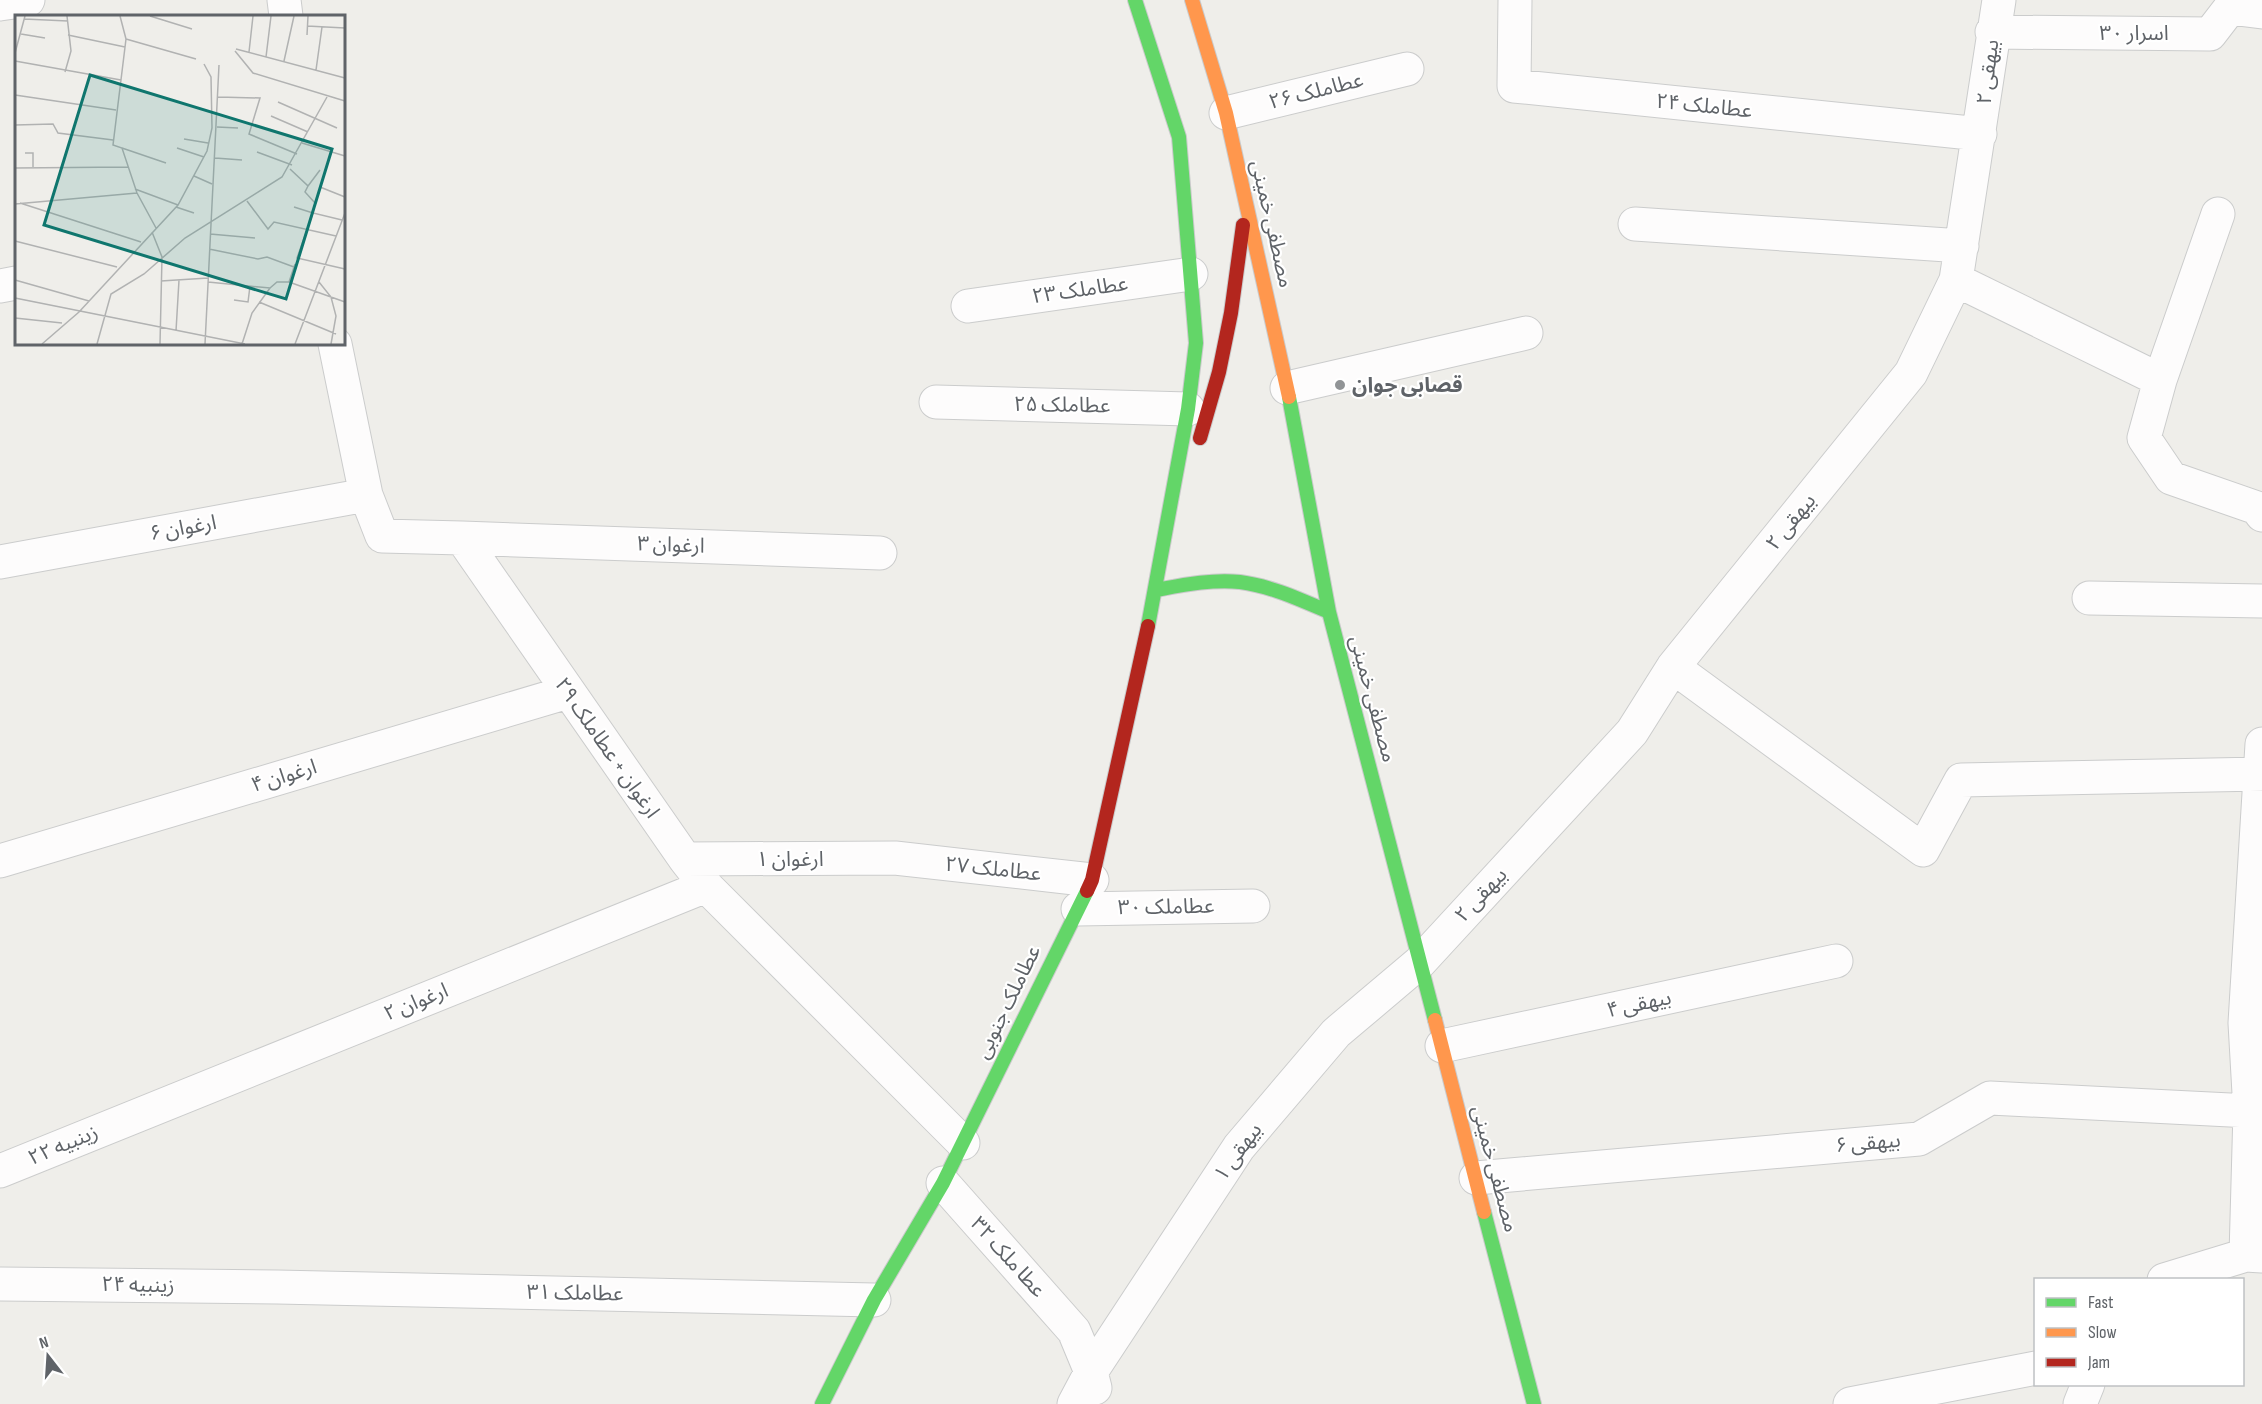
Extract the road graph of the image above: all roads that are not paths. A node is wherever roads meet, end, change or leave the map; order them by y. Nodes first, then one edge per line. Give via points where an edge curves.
1 (28, 0) edge
2 (284, 0) edge
3 (1135, 0) edge
4 (1192, 0) edge
5 (1515, 0) edge
6 (1999, 0) edge
7 (0, 4) edge
8 (2262, 12) edge
9 (286, 15) edge
10 (1992, 32) junction
11 (1407, 69) dead end
12 (1226, 113) junction
13 (1980, 134) junction
14 (1246, 205) junction
15 (2218, 214) dead end
16 (1635, 224) dead end
17 (1962, 246) junction
18 (1191, 274) junction
19 (1956, 280) junction
20 (15, 283) edge
21 (0, 286) edge
22 (969, 306) dead end
23 (1526, 333) dead end
24 (335, 345) edge
25 (2160, 380) junction
26 (1287, 388) junction
27 (936, 402) dead end
28 (1188, 409) junction
29 (366, 495) junction
30 (2262, 515) edge
31 (462, 538) junction
32 (880, 553) dead end
33 (0, 561) edge
34 (1156, 590) junction
35 (2089, 598) dead end
36 (2262, 601) edge
37 (1329, 612) junction
38 (1673, 667) junction
39 (568, 692) junction
40 (2262, 764) edge
41 (895, 858) joint
42 (685, 859) junction
43 (0, 861) edge
44 (706, 886) junction
45 (1085, 894) junction
46 (1253, 906) dead end
47 (1836, 961) dead end
48 (1420, 962) junction
49 (2253, 1023) edge
50 (1442, 1046) junction
51 (2250, 1111) junction
52 (125, 1119) joint
53 (963, 1143) junction
54 (0, 1171) edge
55 (1476, 1178) junction
56 (942, 1183) junction
57 (2254, 1256) edge
58 (2172, 1278) edge
59 (0, 1284) edge
60 (277, 1287) joint
61 (874, 1300) junction
62 (2034, 1368) edge
63 (1091, 1372) junction
64 (2087, 1386) edge
65 (1920, 1397) edge
66 (822, 1404) edge
67 (1074, 1404) edge
68 (1100, 1404) edge
69 (1534, 1404) edge
70 (1850, 1404) edge
71 (2080, 1404) edge

1 - 7 street
2 - 9 street
3 - 18 main road via 1179,137
4 - 12 main road, مصطفی خمینی
5 - 13 street, عطاملک ۲۴ via 1514,86
6 - 10 street, بیهقی ۲
8 - 10 street, اسرار ۳۰ via 2230,8 2210,34
10 - 13 street, بیهقی ۲
11 - 12 street, عطاملک ۲۶
12 - 14 main road, مصطفی خمینی
13 - 17 street, بیهقی ۲
14 - 26 main road, مصطفی خمینی
14 - 34 main road via 1219,372
15 - 25 street
16 - 17 street
17 - 19 street, بیهقی ۲
18 - 22 street, عطاملک ۲۳
18 - 28 main road via 1196,343
19 - 25 street
19 - 38 street, بیهقی ۲ via 1911,373
20 - 21 street
23 - 26 street
24 - 29 street
25 - 30 street via 2144,438 2171,478 2257,508
26 - 37 main road, مصطفی خمینی
27 - 28 street, عطاملک ۲۵
28 - 34 main road
29 - 31 street via 382,536
29 - 33 street, ارغوان ۶
31 - 32 street, ارغوان ۳
31 - 39 street, ارغوان + عطاملک ۲۹
34 - 37 main road via 1240,582
34 - 45 main road, عطاملک جنوبی
35 - 36 street
37 - 48 main road, مصطفی خمینی
38 - 40 street via 1923,850 1961,780
38 - 48 street, بیهقی ۲ via 1632,732
39 - 42 street, ارغوان + عطاملک ۲۹
39 - 43 street, ارغوان ۴
40 - 49 street
41 - 42 street, ارغوان ۱
41 - 45 street, عطاملک ۲۷
42 - 44 street, ارغوان + عطاملک ۲۹
44 - 52 street, ارغوان ۲
44 - 53 street, ارغوان + عطاملک ۲۹
45 - 46 street, عطاملک ۳۰
45 - 53 main road, عطاملک جنوبی
47 - 50 street, بیهقی ۴
48 - 50 main road, مصطفی خمینی
48 - 63 street, بیهقی ۱ via 1336,1033 1239,1146
49 - 51 street
50 - 55 main road, مصطفی خمینی
51 - 55 street, بیهقی ۶ via 1990,1098 1919,1139
51 - 57 street
52 - 54 street, زینبیه ۲۲
53 - 56 main road, عطاملک جنوبی
55 - 69 main road, مصطفی خمینی
56 - 61 main road, عطاملک جنوبی
56 - 63 street, عطا ملک ۳۲ via 1074,1331
57 - 58 street
59 - 60 street, زینبیه ۲۴
60 - 61 street, عطاملک ۳۱
61 - 66 main road, عطاملک جنوبی
62 - 65 street
63 - 67 street, بیهقی ۱
63 - 68 street, عطا ملک ۳۲
64 - 71 street
65 - 70 street

